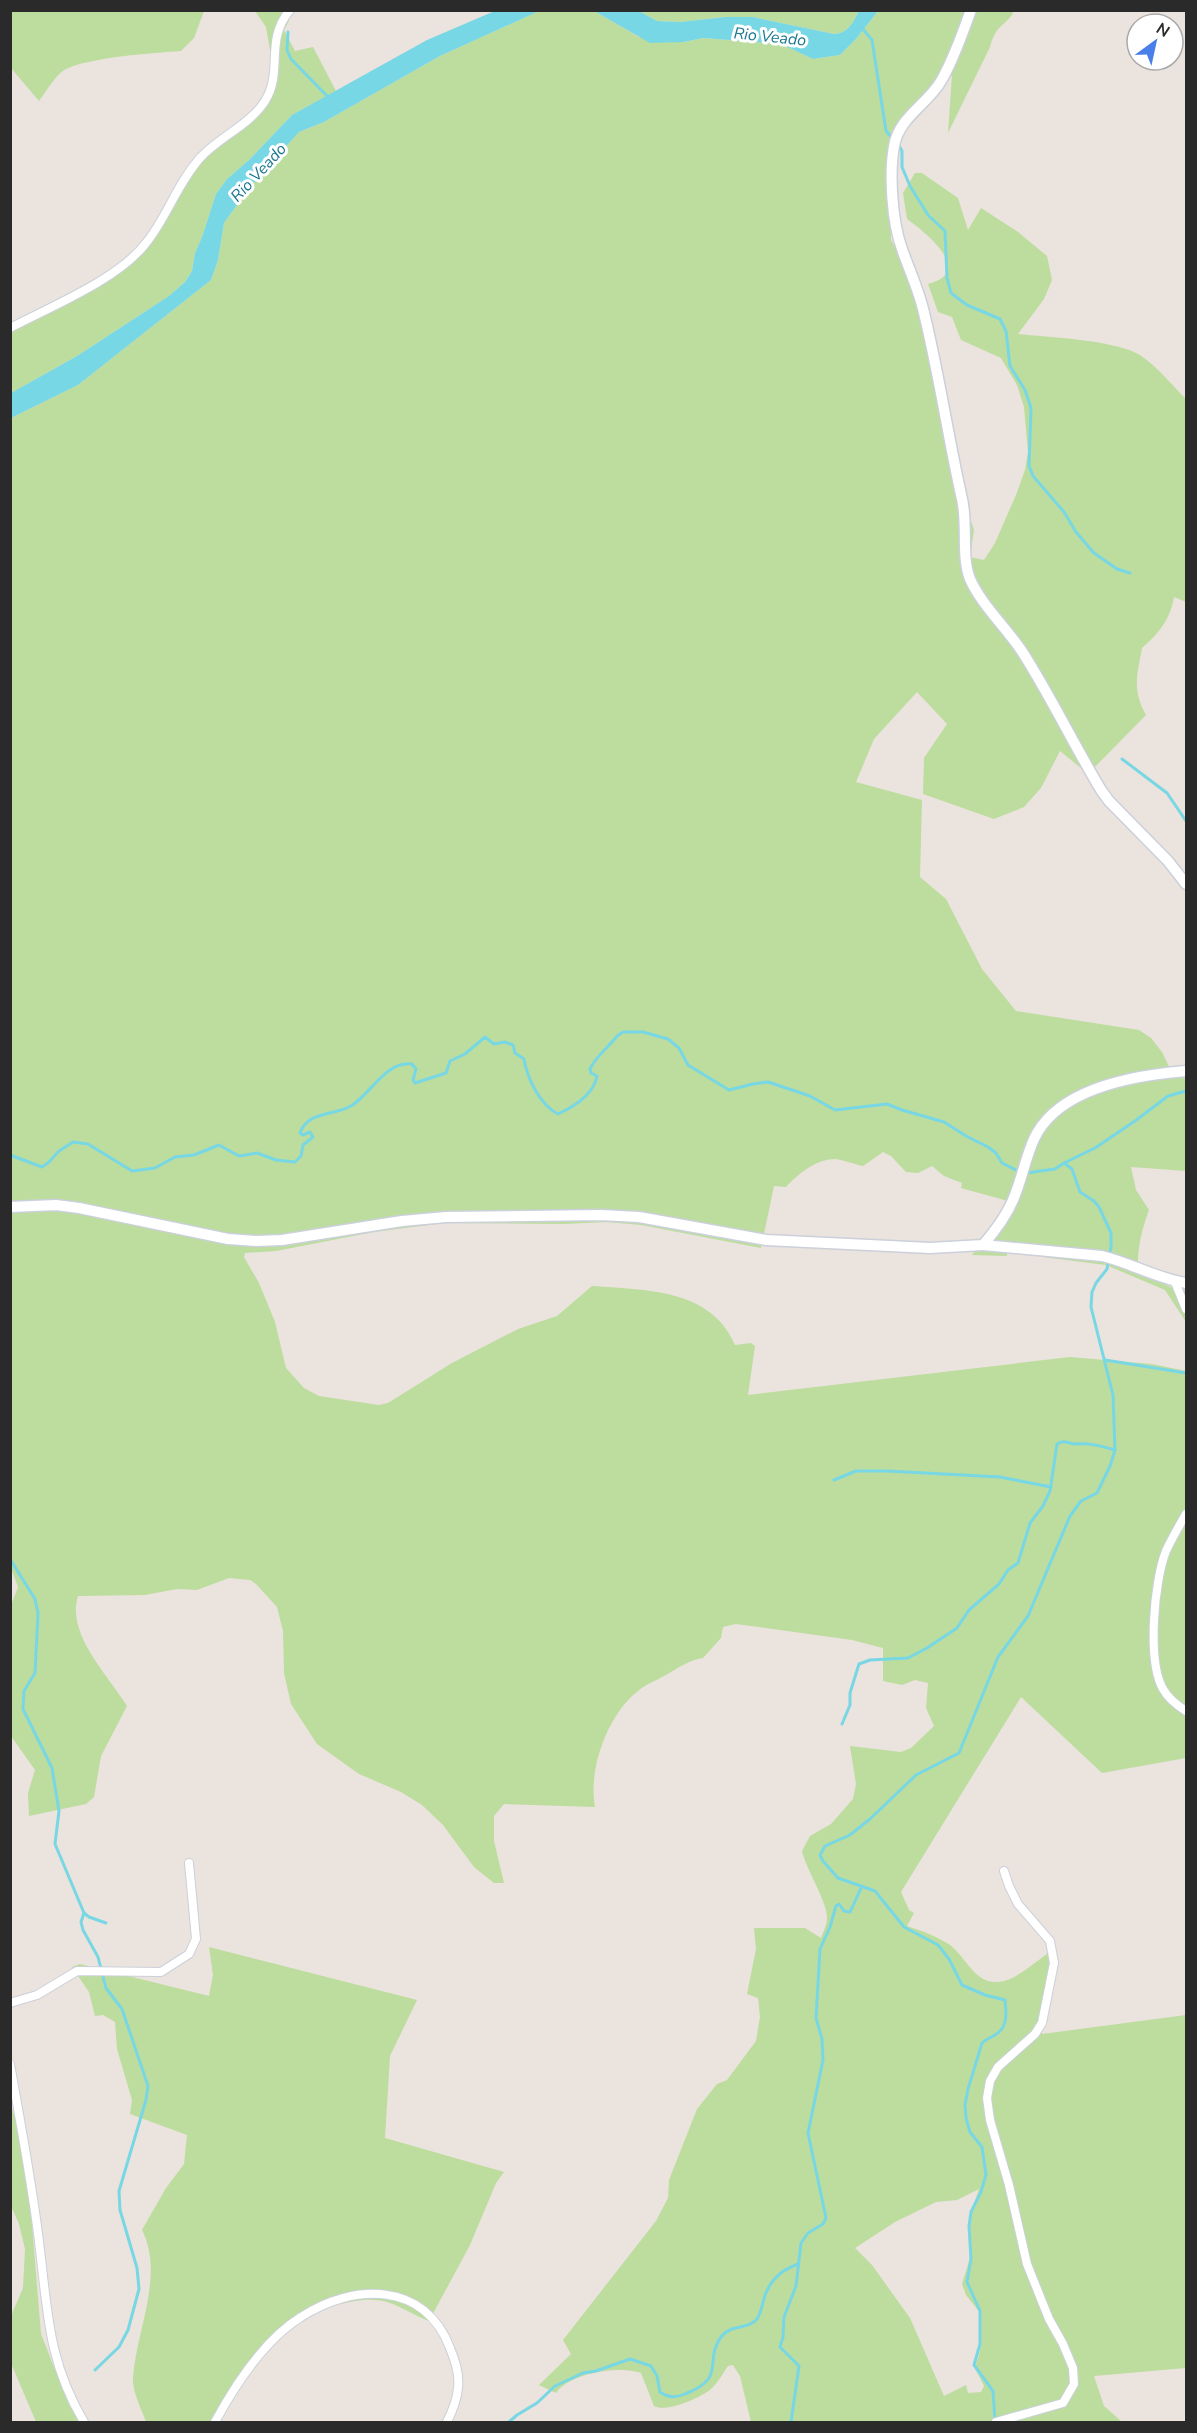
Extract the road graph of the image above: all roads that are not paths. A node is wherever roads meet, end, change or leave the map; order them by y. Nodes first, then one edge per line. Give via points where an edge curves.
1 (290, 10) edge
2 (971, 10) edge
3 (10, 328) edge
4 (1186, 885) edge
5 (1186, 1071) edge
6 (10, 1207) edge
7 (983, 1245) junction
8 (1181, 1283) edge
9 (1186, 1309) edge
10 (1186, 1514) edge
11 (1186, 1712) edge
12 (189, 1863) dead end
13 (1004, 1870) dead end
14 (10, 2003) edge
15 (10, 2064) edge
16 (84, 2422) edge
17 (215, 2422) edge
18 (447, 2422) edge
19 (996, 2422) edge

1 - 3 street via 276,33 273,79 264,102 200,158 138,253 104,278
2 - 4 street via 941,81 896,136 892,190 894,223 919,295 942,394 965,512 967,571 1024,655 1101,790
5 - 7 street via 1118,1080 1053,1113 1034,1139 1004,1218
6 - 7 street via 79,1208 228,1239 257,1241 446,1217 602,1215 639,1217 766,1240 930,1248
7 - 8 street via 1102,1256
8 - 9 street
10 - 11 street via 1161,1566 1154,1647 1163,1688
12 - 14 street via 196,1939 186,1957 156,1973 77,1971 38,1995
13 - 19 street via 1018,1904 1050,1941 1054,1963 1042,2023 994,2073 987,2090 988,2109 1027,2264 1074,2377 1063,2403
15 - 16 street via 49,2332 63,2380
17 - 18 street via 243,2376 284,2329 324,2306 375,2293 413,2303 441,2329 459,2379

